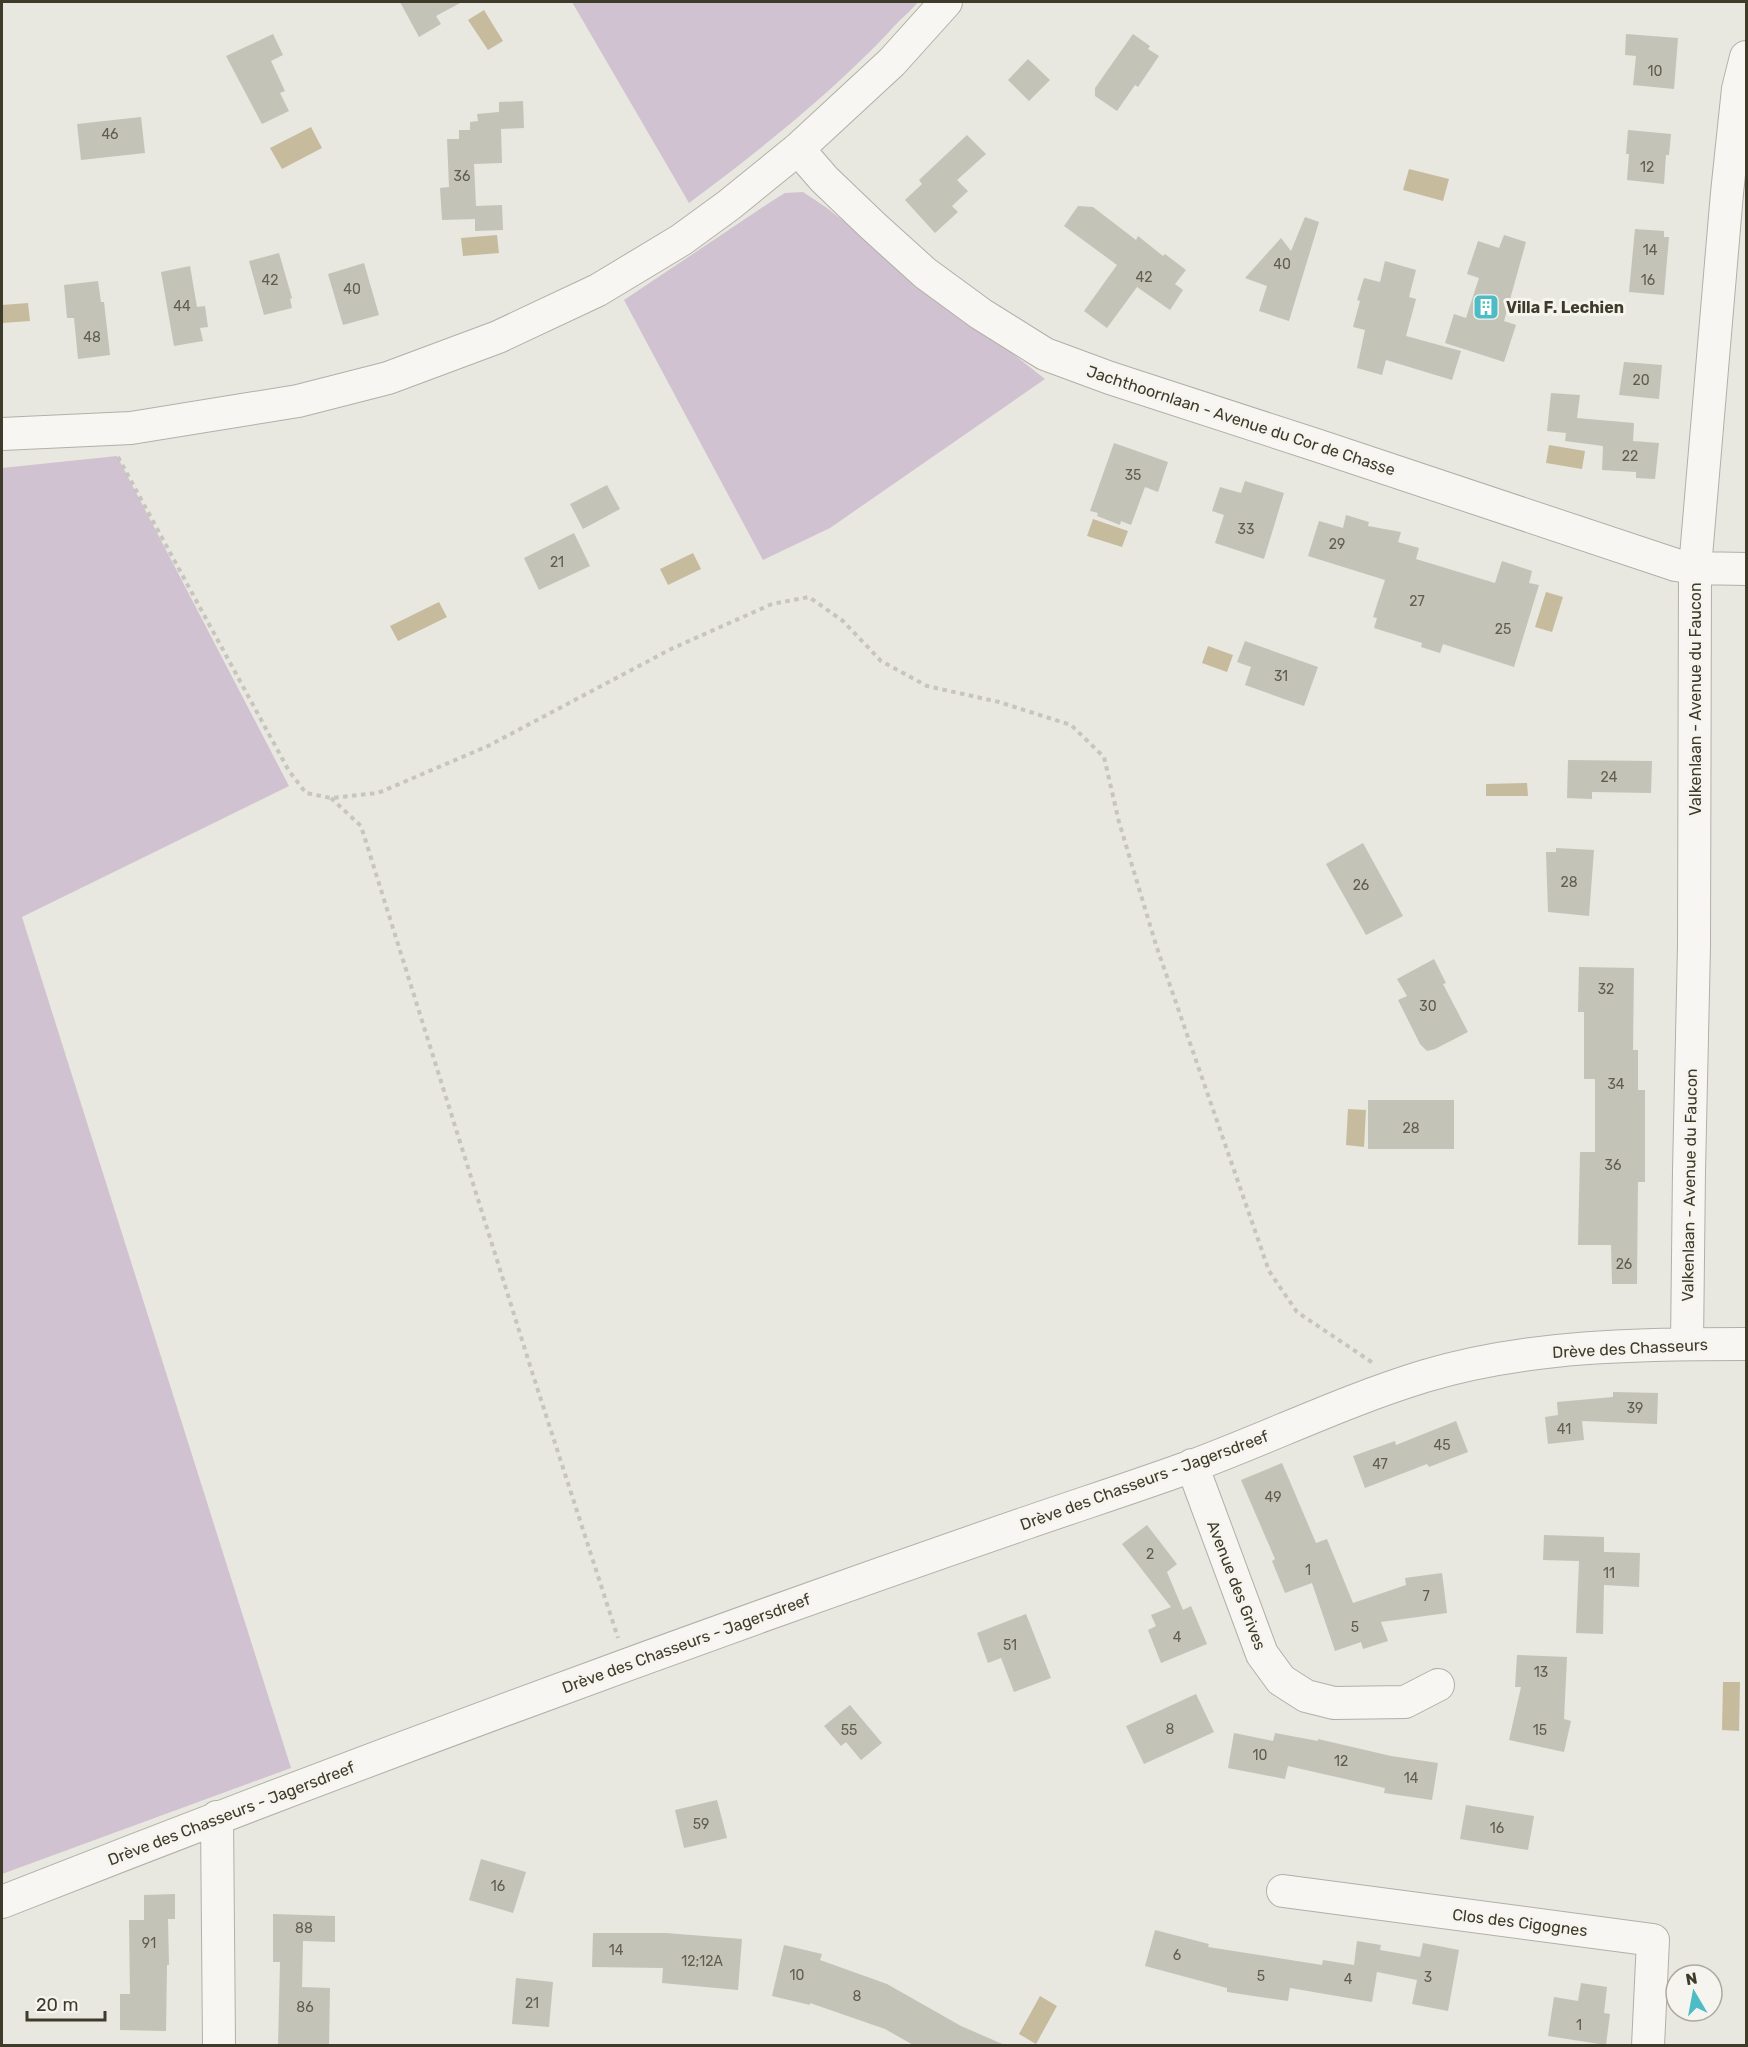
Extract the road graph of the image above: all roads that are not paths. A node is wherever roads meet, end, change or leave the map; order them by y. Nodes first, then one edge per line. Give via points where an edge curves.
1 (946, 2) edge
2 (1746, 57) edge
3 (798, 149) junction
4 (2, 434) edge
5 (1695, 568) junction
6 (1746, 569) edge
7 (1687, 1344) junction
8 (1746, 1344) edge
9 (1375, 1394) joint
10 (1192, 1466) junction
11 (1438, 1685) dead end
12 (217, 1817) junction
13 (1283, 1891) dead end
14 (2, 1902) edge
15 (219, 2046) edge
16 (1647, 2046) edge

1 - 3 street via 892,62
2 - 5 street, Valkenlaan - Avenue du Faucon via 1738,89 1727,193
3 - 4 street via 681,240 598,290 498,337 388,378 298,401 131,428
3 - 5 street, Jachthoornlaan - Avenue du Cor de Chasse via 925,273 1046,354 1622,548
5 - 6 street, Jachthoornlaan - Avenue du Cor de Chasse
5 - 7 street, Valkenlaan - Avenue du Faucon
7 - 8 street, Drève des Chasseurs
7 - 9 street, Drève des Chasseurs via 1596,1347 1465,1366
9 - 10 street, Drève des Chasseurs - Jagersdreef
10 - 11 street, Avenue des Grives via 1262,1654 1281,1680 1306,1696 1334,1703 1405,1702
10 - 12 street, Drève des Chasseurs - Jagersdreef via 786,1606
12 - 14 street, Drève des Chasseurs - Jagersdreef
12 - 15 street
13 - 16 street, Clos des Cigognes via 1653,1940

